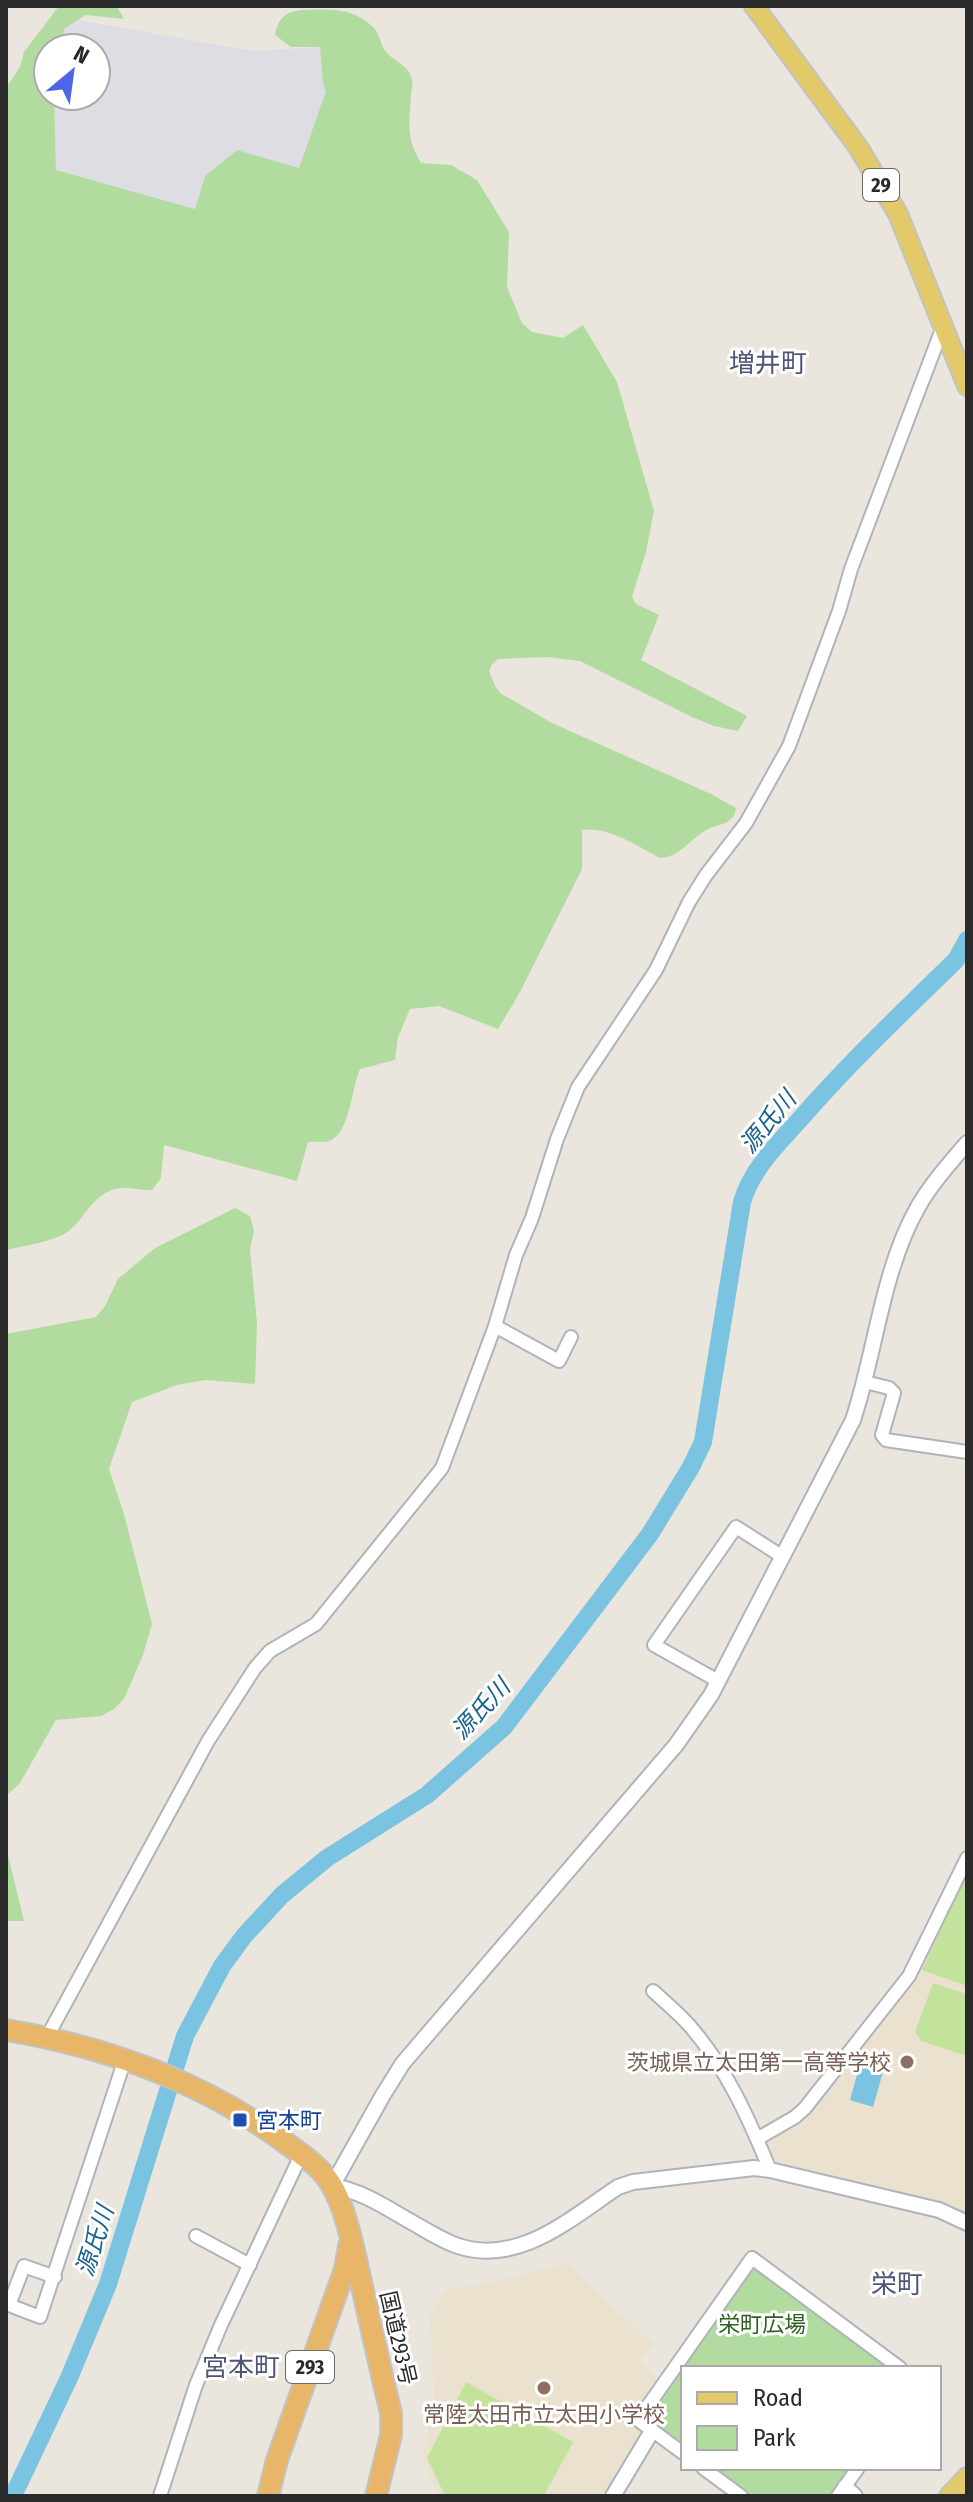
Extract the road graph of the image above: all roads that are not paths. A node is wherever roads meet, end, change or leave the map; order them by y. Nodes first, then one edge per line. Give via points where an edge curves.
1 (754, 6) edge
2 (944, 324) junction
3 (967, 386) edge
4 (967, 1143) edge
5 (495, 1326) junction
6 (571, 1337) dead end
7 (865, 1382) junction
8 (967, 1452) edge
9 (783, 1557) junction
10 (718, 1681) junction
11 (967, 1858) edge
12 (653, 1991) dead end
13 (6, 2030) edge
14 (47, 2037) junction
15 (125, 2059) junction
16 (757, 2139) junction
17 (301, 2155) junction
18 (770, 2170) junction
19 (332, 2186) junction
20 (967, 2223) edge
21 (196, 2236) dead end
22 (250, 2265) junction
23 (351, 2269) junction
24 (55, 2277) junction
25 (897, 2366) edge
26 (652, 2431) junction
27 (681, 2452) edge
28 (705, 2470) edge
29 (857, 2470) edge
30 (967, 2477) edge
31 (728, 2492) edge
32 (846, 2493) edge
33 (160, 2496) edge
34 (268, 2496) edge
35 (376, 2496) edge
36 (613, 2496) edge
37 (741, 2496) edge
38 (949, 2496) edge

1 - 2 main road, 29 via 858,147 913,248
2 - 3 main road, 29
2 - 5 street via 789,746 746,823 697,888 656,970 578,1087
4 - 7 street via 929,1189 908,1227
5 - 6 street via 559,1361
5 - 14 street via 442,1468 316,1624 270,1651 255,1668 208,1741
7 - 8 street via 894,1393 882,1435 886,1440
7 - 9 street via 853,1420
9 - 10 street
9 - 10 street via 736,1527 654,1645
10 - 19 street via 676,1745 403,2063
11 - 16 street via 909,1976 805,2108
12 - 16 street via 689,2026 723,2072
13 - 14 highway
14 - 15 highway
15 - 17 highway, 国道293号 via 247,2117
15 - 24 street
16 - 18 street
17 - 19 highway, 国道293号
17 - 22 street
18 - 19 street via 633,2182 531,2242 496,2251 476,2251 440,2239 361,2193
18 - 20 street via 939,2210
19 - 23 highway, 国道293号 via 350,2238
21 - 22 street
22 - 33 street via 196,2385
23 - 34 highway, 293
23 - 35 highway, 国道293号 via 392,2425
24 - 24 street via 40,2317 9,2305 24,2266
25 - 26 street via 752,2258 638,2420
26 - 27 street
26 - 36 street
28 - 31 street
29 - 32 street
30 - 38 main road
31 - 37 street

